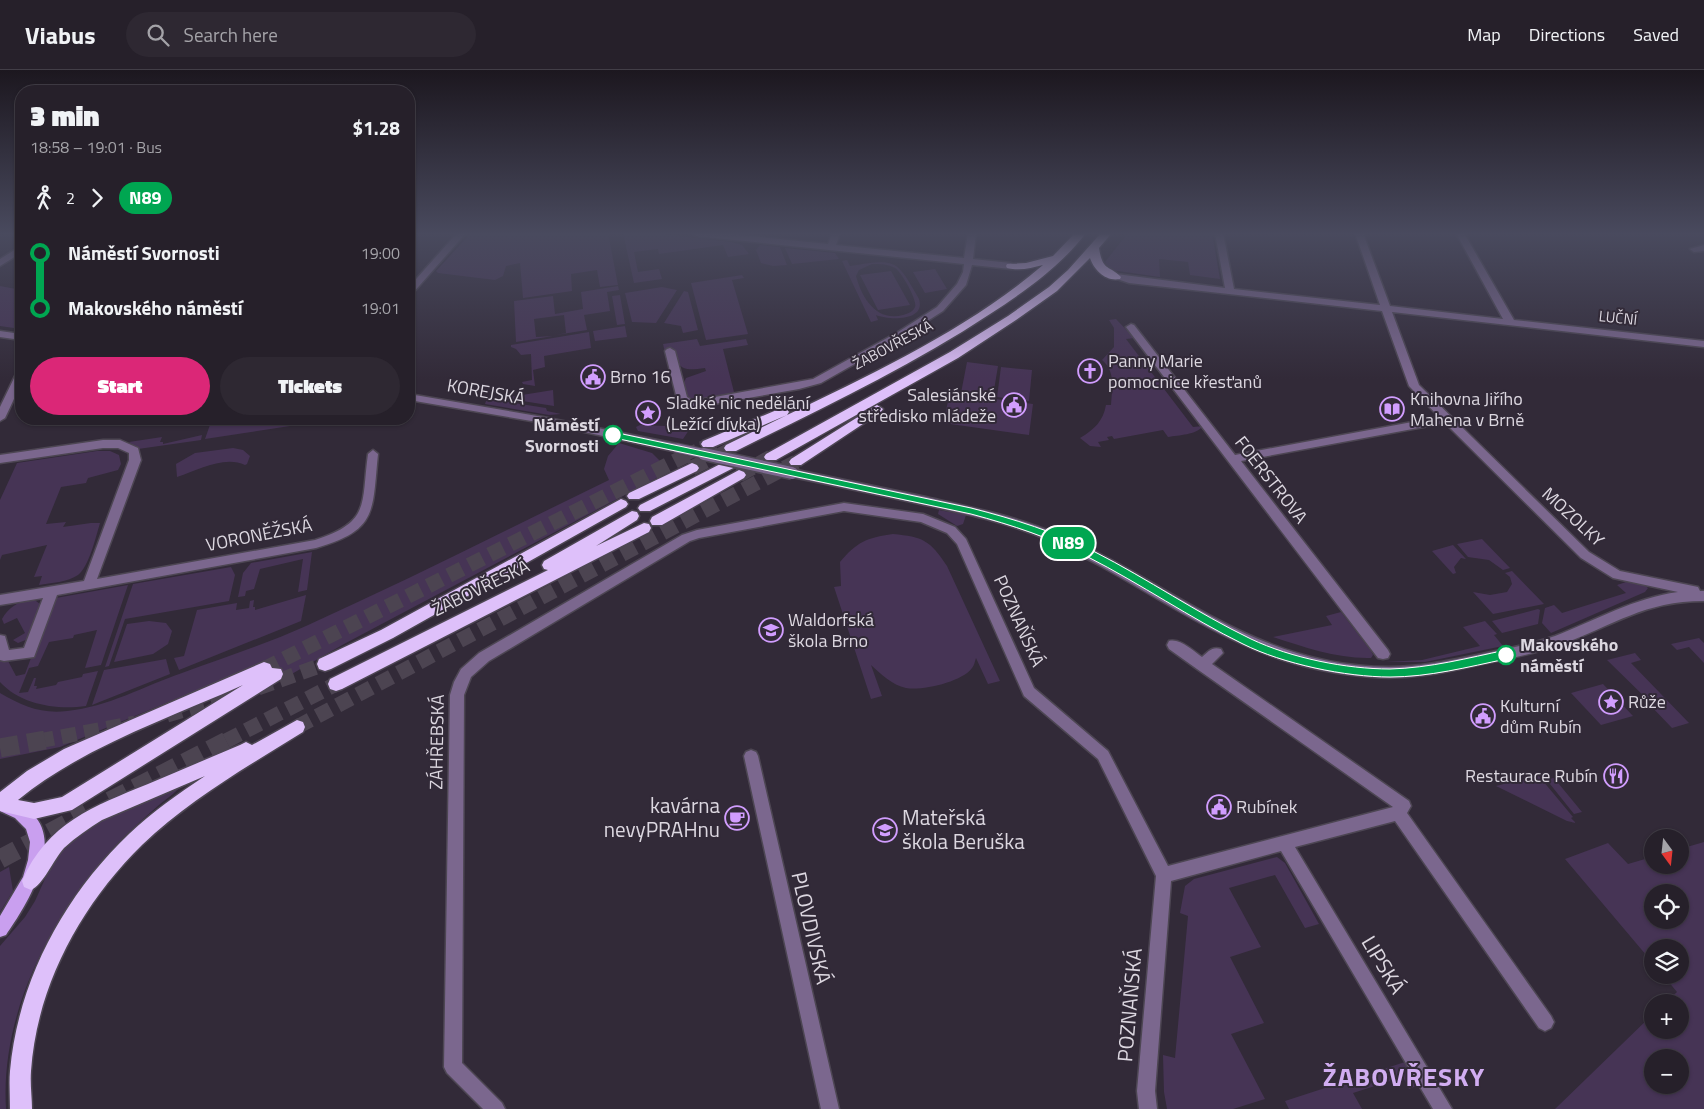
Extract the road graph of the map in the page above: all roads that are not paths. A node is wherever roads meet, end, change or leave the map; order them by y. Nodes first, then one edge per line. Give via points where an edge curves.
1 (963, 281) edge
2 (1029, 281) edge
3 (1061, 281) edge
4 (1143, 281) edge
5 (1228, 281) edge
6 (1376, 281) edge
7 (1487, 281) edge
8 (1230, 291) junction
9 (1386, 308) junction
10 (1510, 322) junction
11 (1132, 327) dead end
12 (0, 334) edge
13 (15, 336) edge
14 (1704, 344) edge
15 (670, 351) dead end
16 (943, 361) junction
17 (870, 378) junction
18 (15, 387) edge
19 (415, 398) edge
20 (0, 418) edge
21 (1446, 419) junction
22 (708, 444) tunnel mouth
23 (374, 454) dead end
24 (734, 455) junction
25 (772, 457) tunnel mouth
26 (0, 459) edge
27 (1233, 459) junction
28 (692, 468) tunnel mouth
29 (794, 468) junction
30 (739, 475) tunnel mouth
31 (634, 496) dead end
32 (621, 504) dead end
33 (645, 508) dead end
34 (768, 520) joint
35 (658, 521) dead end
36 (644, 528) dead end
37 (89, 584) junction
38 (471, 587) junction
39 (52, 591) junction
40 (1704, 592) edge
41 (1704, 596) edge
42 (0, 600) edge
43 (490, 606) junction
44 (0, 640) edge
45 (1174, 645) dead end
46 (1216, 653) dead end
47 (1383, 654) dead end
48 (325, 664) tunnel mouth
49 (1202, 665) junction
50 (336, 684) tunnel mouth
51 (751, 756) dead end
52 (3, 804) edge
53 (1398, 813) junction
54 (1284, 843) junction
55 (1164, 875) junction
56 (31, 881) junction
57 (0, 929) edge
58 (1545, 1022) dead end
59 (21, 1109) edge
60 (496, 1109) edge
61 (830, 1109) edge
62 (1148, 1109) edge
63 (1443, 1109) edge

1 - 15 street via 940,309 836,372 799,386 692,405 682,399
2 - 17 highway, ŽABOVŘESKÁ via 927,349
3 - 16 highway via 1012,318
4 - 8 street, LUČNÍ
5 - 8 street
6 - 9 street, MOZOLKY
7 - 10 street
8 - 9 street, LUČNÍ
9 - 10 street, LUČNÍ
9 - 21 street, MOZOLKY via 1414,386
10 - 14 street, LUČNÍ
11 - 27 street, FOERSTROVA
12 - 13 street
16 - 25 highway
16 - 29 highway
17 - 22 highway
17 - 24 highway, ŽABOVŘESKÁ
18 - 20 street
19 - 24 street, KOREJSKÁ, bridge via 677,448
21 - 27 street
21 - 40 street, MOZOLKY via 1585,554 1617,575
23 - 37 street, VORONĚŽSKÁ via 368,509 360,523 340,537
24 - 29 street, KOREJSKÁ, bridge
24 - 33 highway, ŽABOVŘESKÁ
26 - 37 street via 103,444 120,444 134,451 135,460
27 - 47 street, FOERSTROVA
28 - 31 highway
29 - 41 street via 1031,528 1092,554 1248,642 1333,668 1390,673 1424,670 1506,654 1558,639 1624,609 1662,597
30 - 35 highway
32 - 38 highway, ŽABOVŘESKÁ
34 - 55 street, POZNAŇSKÁ via 844,507 923,518 952,530 962,542 1029,692 1103,755
34 - 60 street, ZÁHŘEBSKÁ via 686,538 484,657 460,680 457,696 453,1067
36 - 43 highway, ŽABOVŘESKÁ
37 - 39 street, VORONĚŽSKÁ
38 - 43 highway via 627,518 530,577
38 - 48 highway, ŽABOVŘESKÁ
39 - 42 street, VORONĚŽSKÁ
39 - 44 street via 29,652 4,656
43 - 50 highway, ŽABOVŘESKÁ
45 - 49 street
46 - 49 street
49 - 53 street via 1404,806
51 - 61 street, PLOVDIVSKÁ
52 - 52 highway via 34,811 72,801 270,672 70,754 33,777
52 - 56 main road via 27,818 36,835 37,858
53 - 54 street
53 - 58 street
54 - 55 street
54 - 63 street, LIPSKÁ
55 - 62 street, POZNAŇSKÁ via 1146,1091
56 - 57 main road
56 - 59 highway via 44,856 80,823 297,727 158,820 90,890 53,950 37,990 21,1062

